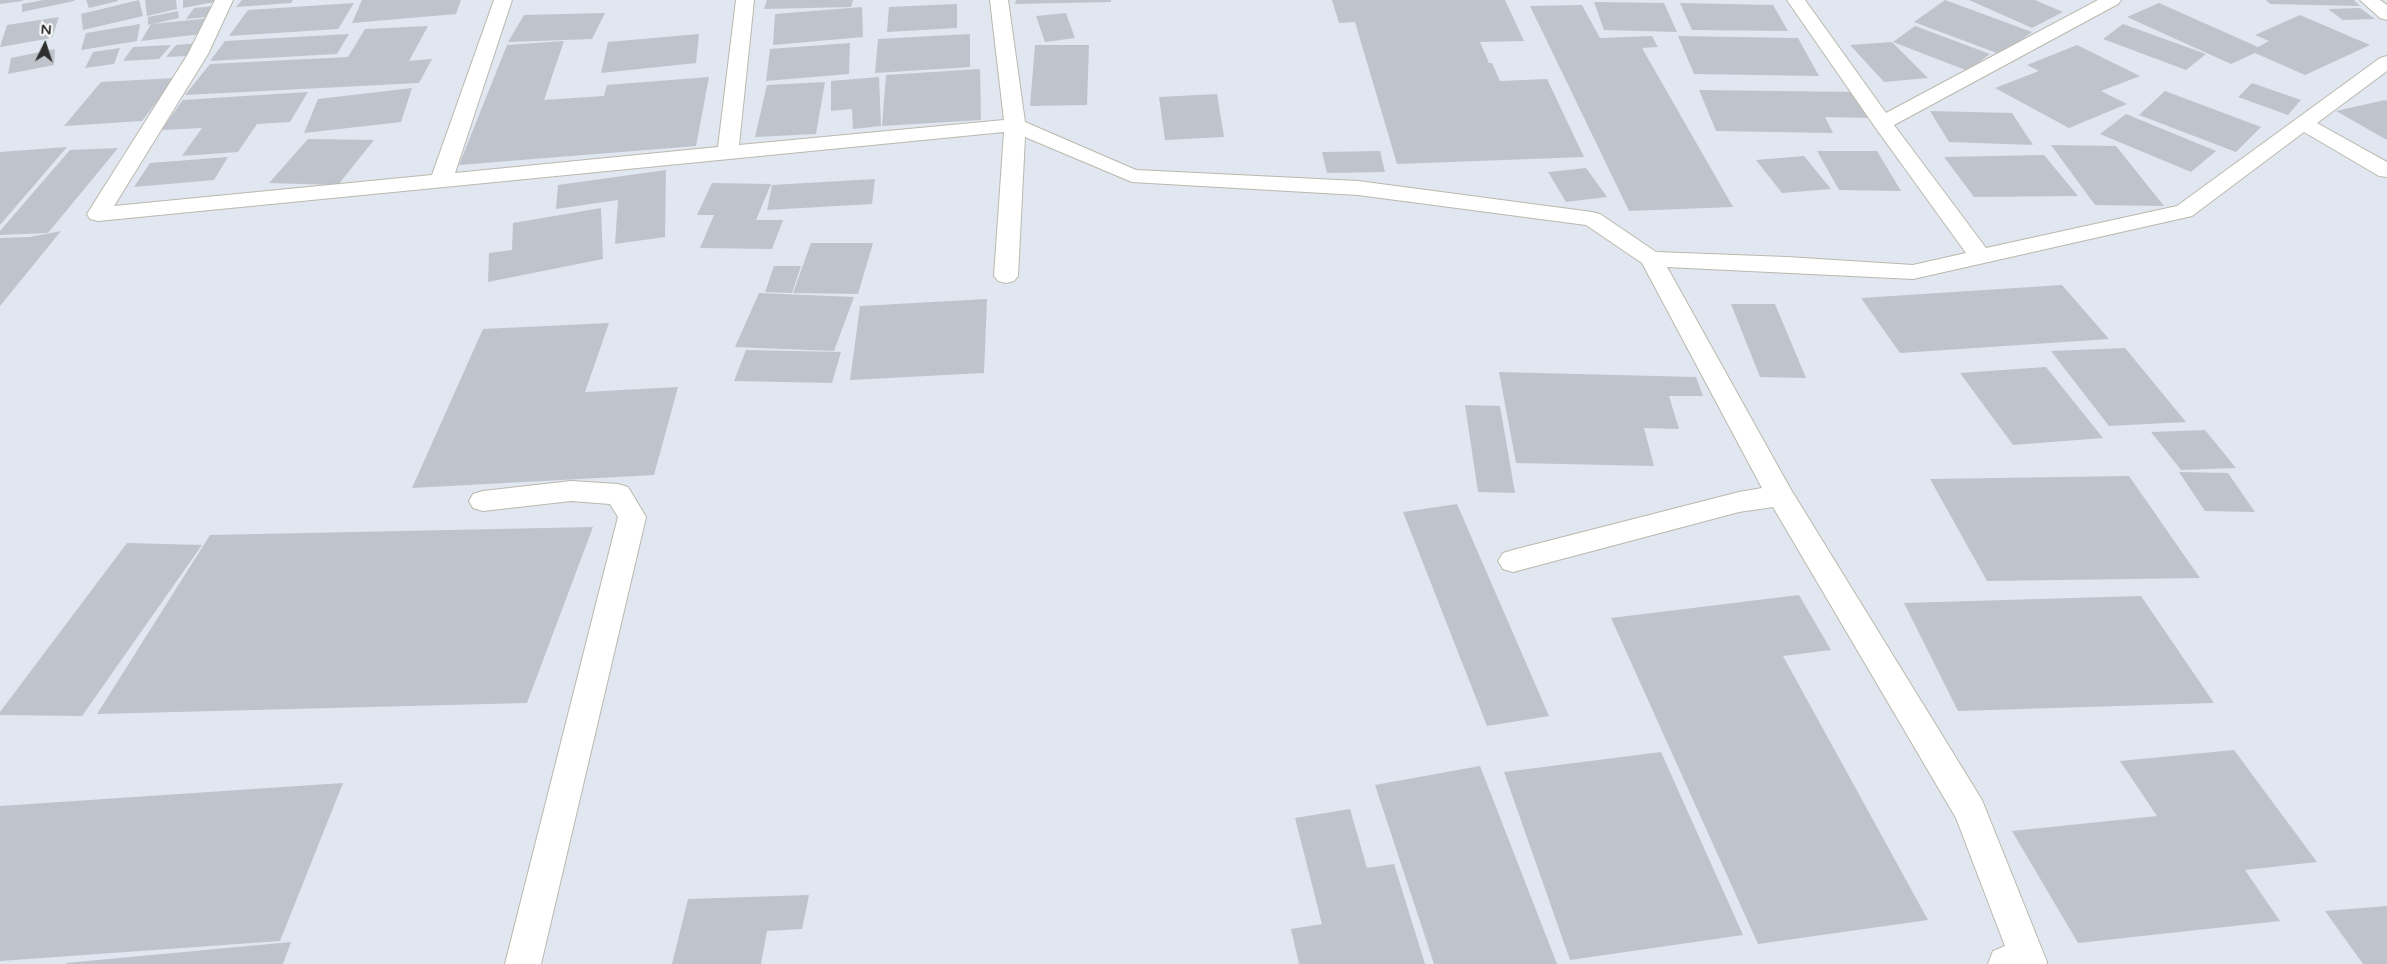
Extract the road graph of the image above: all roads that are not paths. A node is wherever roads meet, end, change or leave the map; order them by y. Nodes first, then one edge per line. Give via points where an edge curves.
1 (224, 0) edge
2 (504, 0) edge
3 (745, 0) edge
4 (999, 0) edge
5 (1796, 0) edge
6 (2112, 0) edge
7 (2369, 0) edge
8 (2387, 14) edge
9 (2387, 62) edge
10 (1882, 123) junction
11 (2303, 123) junction
12 (1016, 126) junction
13 (728, 154) junction
14 (2387, 172) edge
15 (441, 181) junction
16 (1981, 257) junction
17 (1651, 259) junction
18 (1006, 276) dead end
19 (1780, 495) junction
20 (483, 501) dead end
21 (1514, 561) dead end
22 (2022, 963) edge
23 (523, 964) edge

1 - 15 street via 198,54 98,214
2 - 15 street
3 - 13 street
4 - 12 street
5 - 10 street
6 - 10 street
7 - 8 street
9 - 11 street
10 - 16 street
11 - 14 street
11 - 16 street via 2184,211
12 - 13 street
12 - 17 street via 1132,176 1358,188 1592,219
12 - 18 street
13 - 15 street
16 - 17 street via 1913,272
17 - 19 street
19 - 21 street via 1739,502
19 - 22 street via 1970,811
20 - 23 street via 571,491 618,494 632,517

